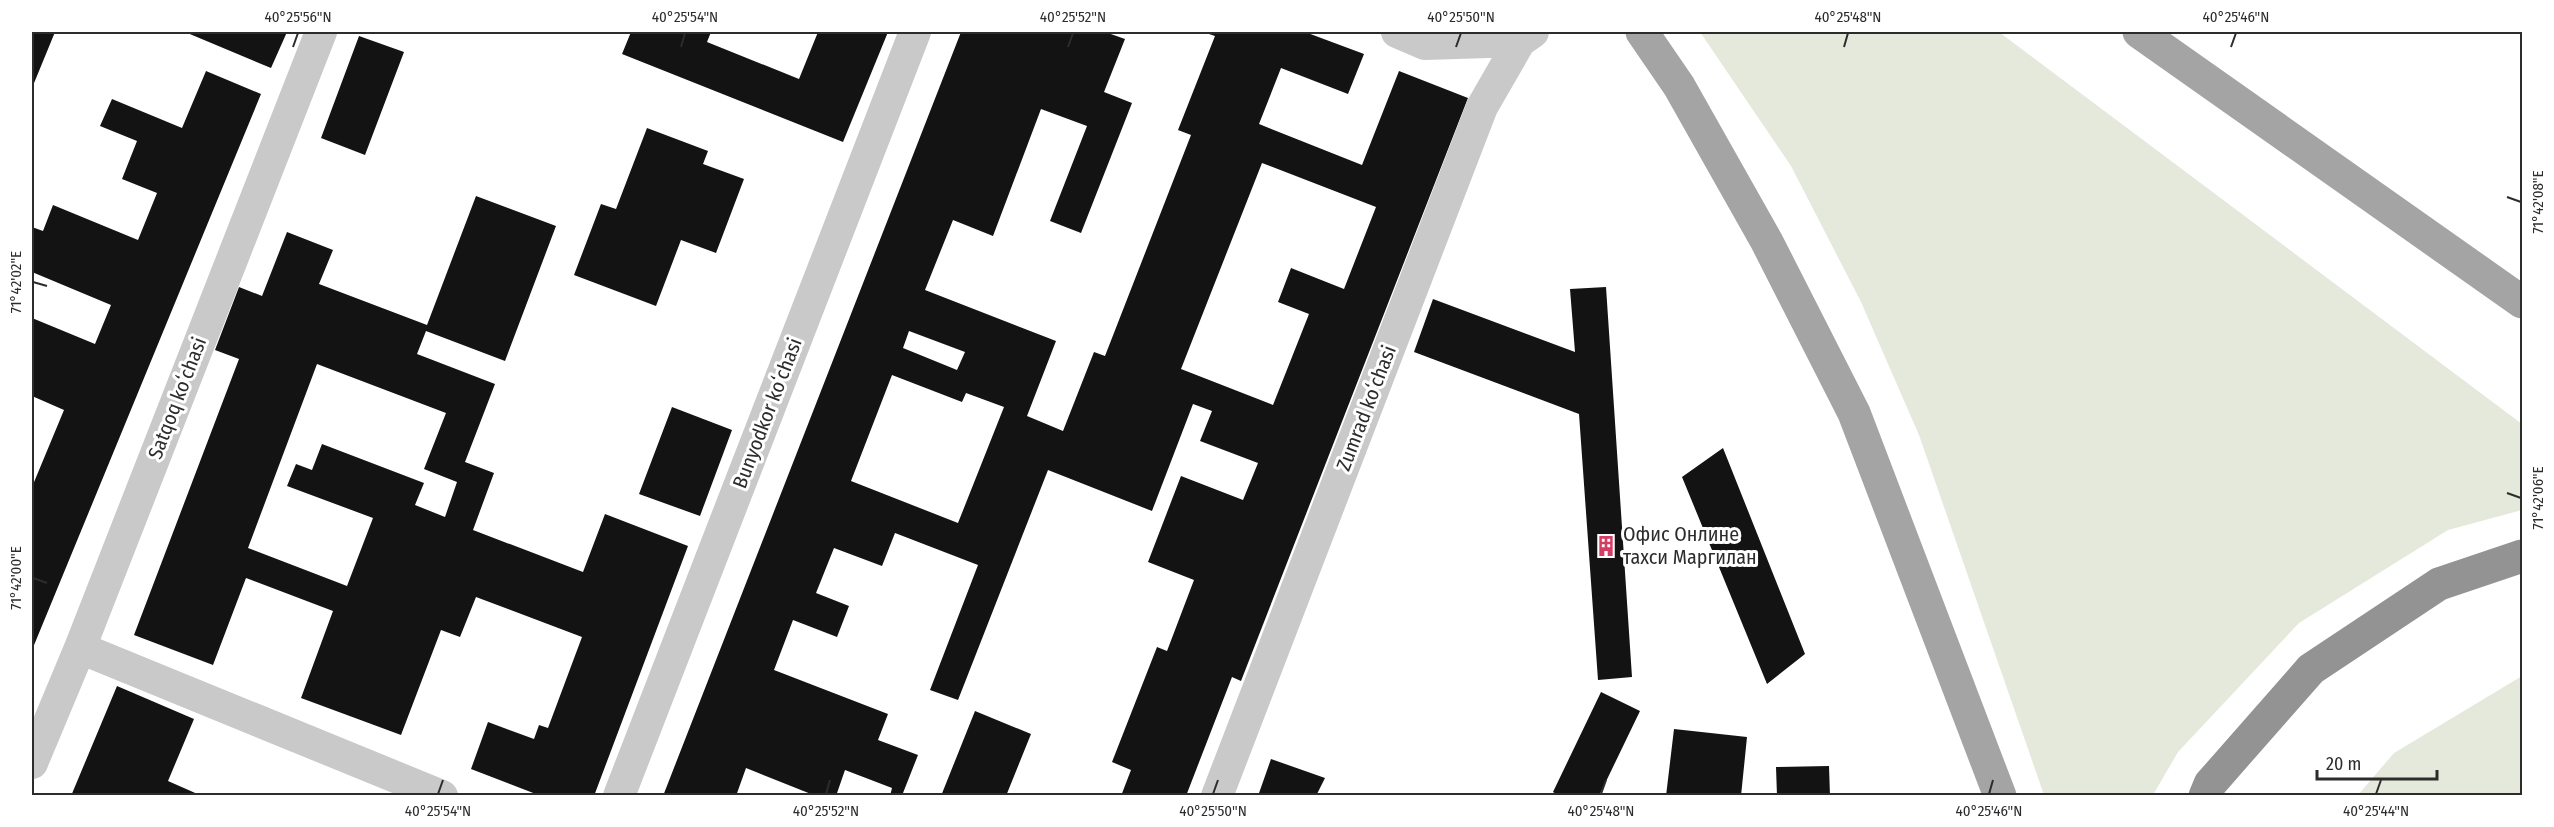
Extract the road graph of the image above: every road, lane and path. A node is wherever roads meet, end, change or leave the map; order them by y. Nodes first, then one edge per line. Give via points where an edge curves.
1 (321, 32) edge
2 (915, 32) edge
3 (1397, 32) edge
4 (1642, 32) edge
5 (2139, 32) edge
6 (1527, 36) edge
7 (2523, 302) edge
8 (2523, 556) edge
9 (80, 648) junction
10 (32, 764) edge
11 (442, 795) edge
12 (619, 795) edge
13 (1217, 795) edge
14 (2000, 795) edge
15 (2205, 795) edge

1 - 9 street, Satqoq koʻchasi
2 - 12 street, Bunyodkor koʻchasi
3 - 6 street via 1425,44
4 - 14 main road via 1679,86 1767,242 1854,413
5 - 7 main road
6 - 13 street, Zumrad koʻchasi via 1482,107
8 - 15 highway via 2439,584 2312,669 2210,784
9 - 10 street, Satqoq koʻchasi
9 - 11 street

